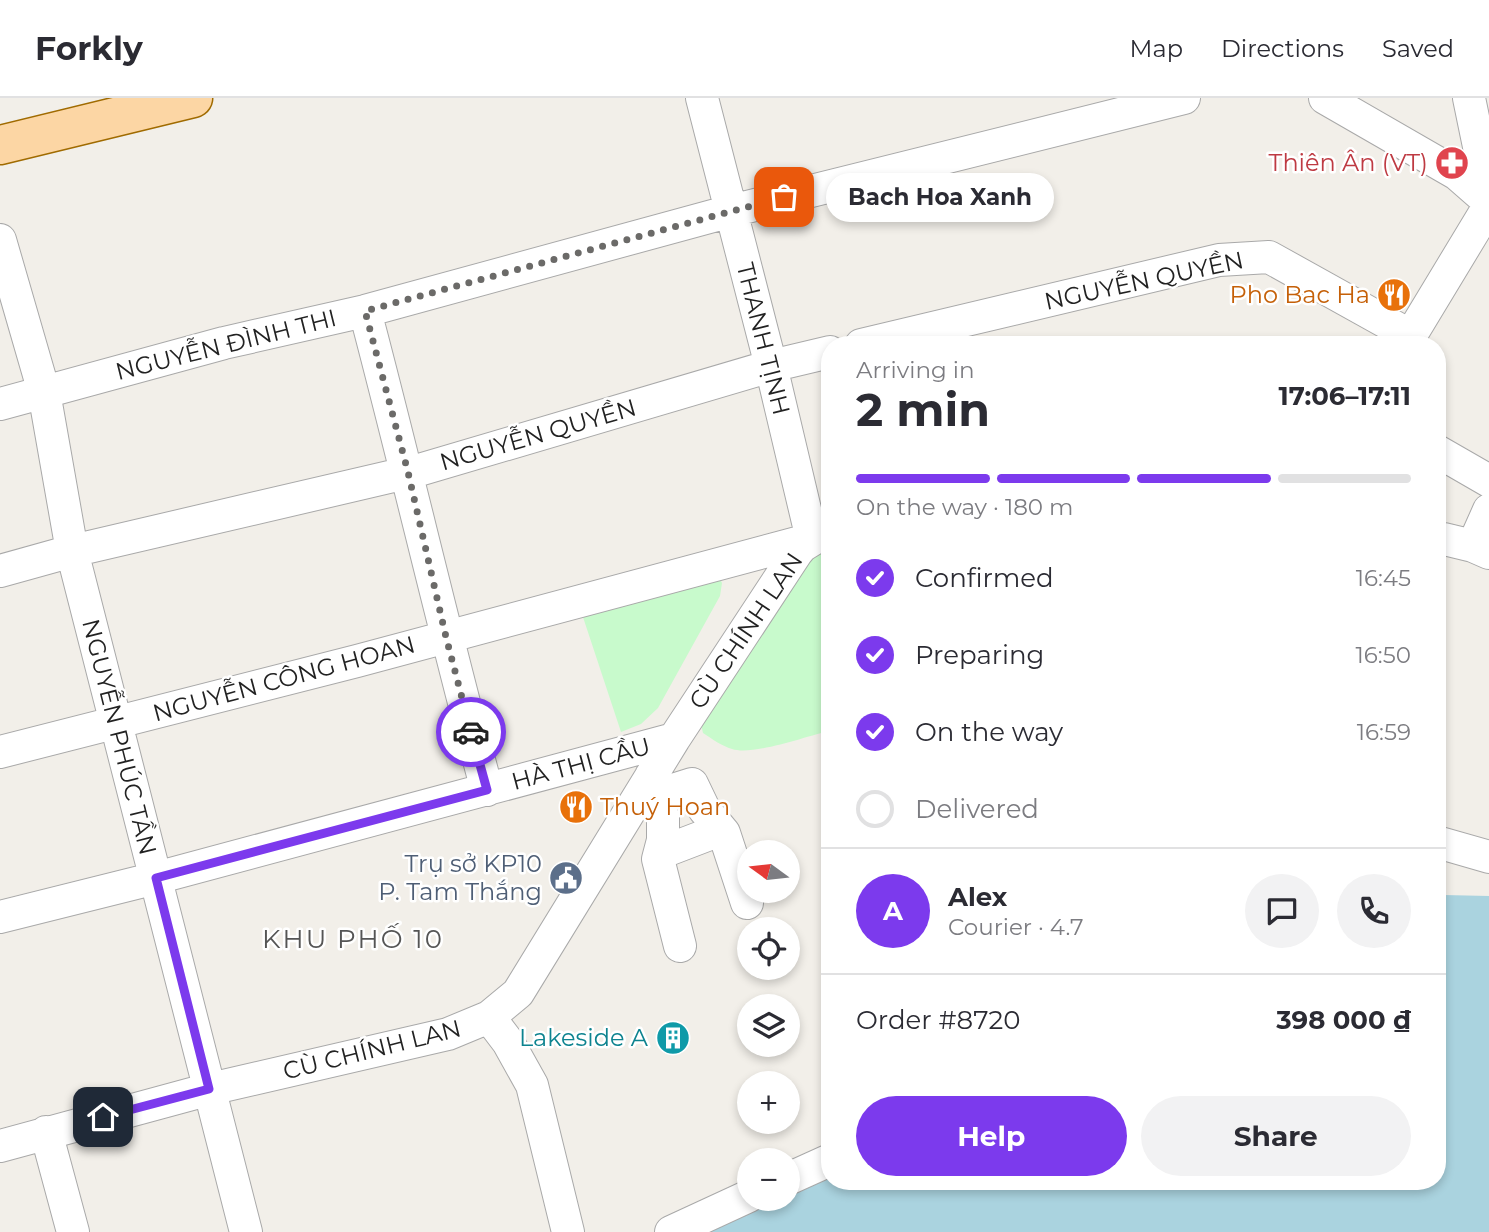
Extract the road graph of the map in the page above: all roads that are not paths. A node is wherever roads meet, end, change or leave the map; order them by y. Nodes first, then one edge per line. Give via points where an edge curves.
1 (193, 98) edge
2 (702, 98) edge
3 (1184, 98) edge
4 (1325, 98) edge
5 (1469, 98) edge
6 (0, 145) edge
7 (1489, 195) edge
8 (1489, 204) edge
9 (731, 211) junction
10 (0, 240) edge
11 (365, 311) junction
12 (899, 336) edge
13 (1401, 336) edge
14 (1410, 336) edge
15 (821, 354) edge
16 (771, 366) junction
17 (44, 392) junction
18 (0, 404) edge
19 (1446, 456) edge
20 (408, 472) junction
21 (1489, 481) edge
22 (1489, 510) edge
23 (821, 536) edge
24 (1469, 546) edge
25 (72, 551) junction
26 (0, 571) edge
27 (446, 637) junction
28 (116, 723) junction
29 (674, 739) junction
30 (0, 752) edge
31 (654, 786) junction
32 (487, 790) junction
33 (720, 830) junction
34 (1446, 845) edge
35 (660, 853) junction
36 (1489, 857) edge
37 (737, 873) edge
38 (156, 878) junction
39 (0, 917) edge
40 (680, 946) dead end
41 (489, 1017) junction
42 (209, 1089) junction
43 (46, 1132) junction
44 (0, 1146) edge
45 (821, 1164) edge
46 (800, 1174) edge
47 (737, 1202) edge
48 (73, 1232) edge
49 (246, 1232) edge
50 (568, 1232) edge
51 (671, 1232) edge

1 - 6 main road
2 - 9 street, THANH TỊNH
3 - 9 street, NGUYỄN ĐÌNH THI
4 - 8 street via 1457,174
5 - 7 street
8 - 14 street
9 - 11 street, NGUYỄN ĐÌNH THI
9 - 16 street, THANH TỊNH
10 - 17 street, NGUYỄN PHÚC TẦN
11 - 17 street, NGUYỄN ĐÌNH THI
11 - 20 street
12 - 13 street, NGUYỄN QUYỀN via 1219,260 1269,257
15 - 16 street, NGUYỄN QUYỀN
16 - 20 street, NGUYỄN QUYỀN
16 - 23 street, THANH TỊNH
17 - 18 street, NGUYỄN ĐÌNH THI
17 - 25 street, NGUYỄN PHÚC TẦN
19 - 21 street
20 - 25 street, NGUYỄN QUYỀN
20 - 27 street
22 - 24 street
23 - 27 street, NGUYỄN CÔNG HOAN
23 - 29 street, CÙ CHÍNH LAN via 797,552
25 - 26 street, NGUYỄN QUYỀN
25 - 28 street, NGUYỄN PHÚC TẦN
27 - 28 street, NGUYỄN CÔNG HOAN
27 - 32 street
28 - 30 street, NGUYỄN CÔNG HOAN
28 - 38 street, NGUYỄN PHÚC TẦN
29 - 31 street, CÙ CHÍNH LAN
29 - 32 street, HÀ THỊ CẦU
31 - 33 street via 692,784
31 - 35 street via 663,817
31 - 41 street, CÙ CHÍNH LAN via 518,993
32 - 38 street, HÀ THỊ CẦU
33 - 35 street
33 - 37 street
34 - 36 street
35 - 40 street
38 - 39 street, HÀ THỊ CẦU
38 - 42 street, NGUYỄN PHÚC TẦN
41 - 42 street, CÙ CHÍNH LAN via 448,1034
41 - 50 street via 532,1085
42 - 43 street, CÙ CHÍNH LAN
42 - 49 street, NGUYỄN PHÚC TẦN
43 - 44 street, CÙ CHÍNH LAN
43 - 48 street
45 - 46 street
47 - 51 street

